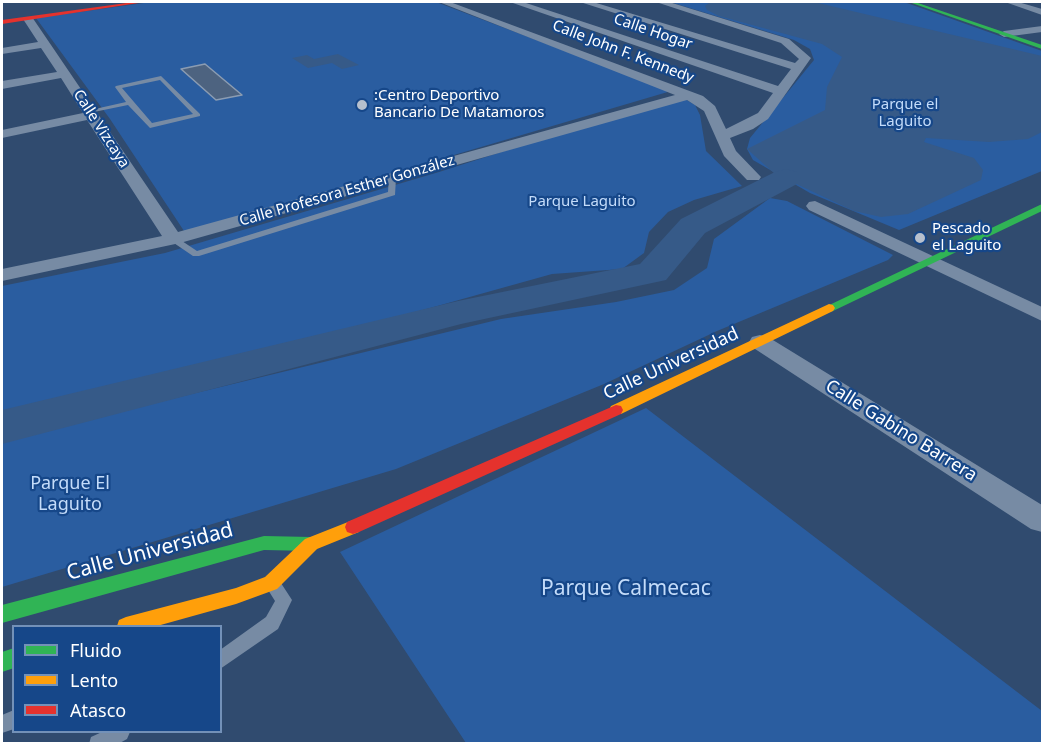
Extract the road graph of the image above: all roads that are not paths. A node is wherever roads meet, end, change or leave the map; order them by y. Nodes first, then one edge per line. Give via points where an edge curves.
1 (142, 2) edge
2 (443, 2) edge
3 (515, 2) edge
4 (585, 2) edge
5 (911, 2) edge
6 (926, 2) edge
7 (1010, 2) edge
8 (105, 4) edge
9 (656, 4) edge
10 (1042, 12) edge
11 (621, 13) junction
12 (4, 19) edge
13 (28, 19) junction
14 (579, 23) junction
15 (1010, 33) junction
16 (1041, 33) edge
17 (531, 34) junction
18 (45, 44) junction
19 (1042, 47) edge
20 (2, 51) edge
21 (800, 68) junction
22 (64, 74) junction
23 (2, 85) edge
24 (781, 91) junction
25 (689, 95) junction
26 (130, 103) junction
27 (90, 112) junction
28 (2, 128) edge
29 (2, 134) edge
30 (722, 136) junction
31 (753, 177) dead end
32 (815, 206) dead end
33 (1042, 207) edge
34 (173, 239) junction
35 (927, 261) junction
36 (2, 275) edge
37 (1042, 315) edge
38 (760, 342) junction
39 (1042, 520) edge
40 (264, 543) junction
41 (311, 544) junction
42 (271, 583) junction
43 (2, 614) edge
44 (133, 625) edge
45 (222, 660) edge
46 (118, 733) edge
47 (98, 744) edge

1 - 8 street
2 - 17 street, Calle John F. Kennedy
3 - 14 street, Calle Hogar
4 - 11 street
5 - 15 street
6 - 15 street
7 - 10 street
8 - 13 street
9 - 11 street
9 - 21 street via 785,41 805,58
11 - 14 street
11 - 21 street
12 - 13 street
13 - 18 street, Calle Vizcaya
14 - 17 street
14 - 24 street, Calle Hogar
15 - 16 street
15 - 19 street
17 - 25 street, Calle John F. Kennedy
18 - 20 street
18 - 22 street, Calle Vizcaya
21 - 24 street
22 - 23 street
22 - 27 street, Calle Vizcaya
24 - 30 street via 754,122
25 - 30 street, Calle John F. Kennedy via 710,109
25 - 34 street, Calle Profesora Esther González
26 - 26 lane via 118,87 160,78 198,115 150,126
26 - 27 lane
27 - 28 street
27 - 29 street
27 - 34 street, Calle Vizcaya
30 - 31 street, Calle John F. Kennedy via 729,153
32 - 35 street
33 - 35 street, Calle Universidad
34 - 36 street, Calle Profesora Esther González
35 - 37 street
35 - 38 street, Calle Universidad
38 - 39 street, Calle Gabino Barrera
38 - 41 street, Calle Universidad via 446,487
40 - 41 street, Calle Universidad
40 - 42 lane
40 - 43 street, Calle Universidad
41 - 42 street, Calle Universidad
42 - 44 street, Calle Universidad
42 - 45 lane via 284,600 272,622
46 - 47 lane

